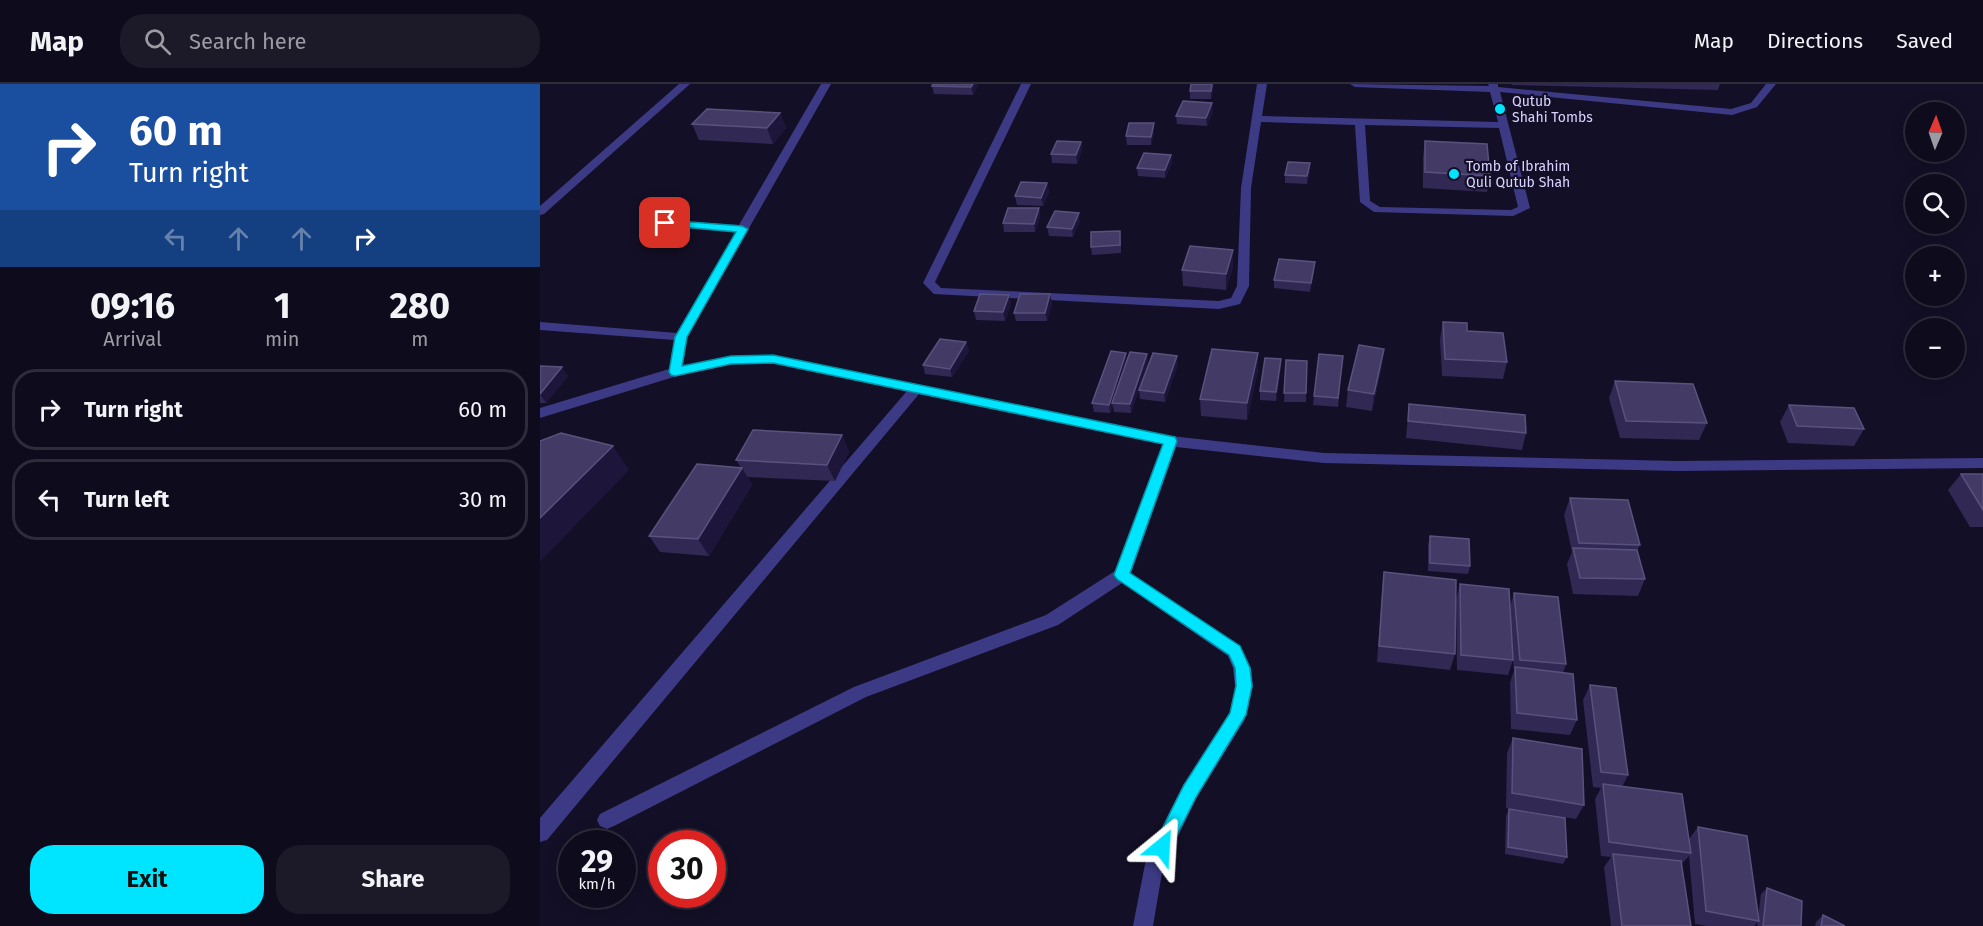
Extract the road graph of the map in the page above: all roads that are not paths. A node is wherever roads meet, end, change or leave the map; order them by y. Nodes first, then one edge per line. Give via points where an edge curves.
1 (685, 84) edge
2 (826, 84) edge
3 (1026, 84) edge
4 (1262, 84) edge
5 (1355, 84) edge
6 (1771, 84) edge
7 (1476, 86) edge
8 (1494, 86) edge
9 (1257, 119) junction
10 (1360, 122) junction
11 (1502, 125) junction
12 (540, 212) edge
13 (645, 222) dead end
14 (742, 229) junction
15 (540, 326) edge
16 (681, 337) junction
17 (675, 372) junction
18 (916, 389) junction
19 (540, 413) edge
20 (1171, 441) junction
21 (1983, 463) edge
22 (1122, 575) junction
23 (607, 820) dead end
24 (540, 833) edge
25 (1143, 926) edge

1 - 12 street
2 - 14 street
3 - 9 street via 929,283 938,291 1219,305 1236,301 1242,286 1246,188
4 - 9 street
5 - 7 street
6 - 8 street via 1754,105 1732,112
7 - 8 street
8 - 11 street
9 - 10 street
10 - 11 street
10 - 11 street via 1365,202 1378,210 1513,213 1524,208
13 - 14 street
14 - 16 street
15 - 16 street
16 - 17 street
17 - 18 street via 731,360 773,359
17 - 19 street
18 - 20 street
18 - 24 street
20 - 21 street via 1324,458 1678,466
20 - 22 street
22 - 23 street via 1052,620 860,692
22 - 25 street via 1234,651 1242,668 1244,686 1238,715 1190,791 1153,866

